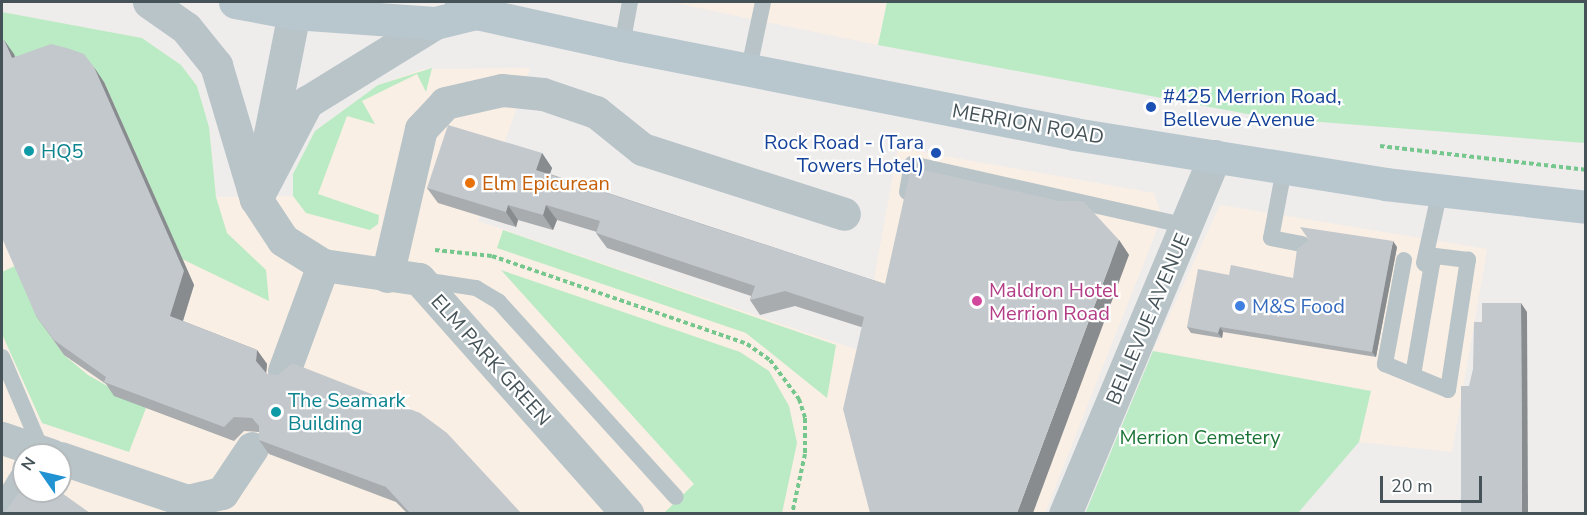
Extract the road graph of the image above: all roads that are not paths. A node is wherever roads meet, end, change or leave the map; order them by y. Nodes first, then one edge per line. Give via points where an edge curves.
1 (149, 2) edge
2 (235, 2) edge
3 (631, 2) edge
4 (763, 2) edge
5 (295, 7) edge
6 (468, 7) edge
7 (435, 23) junction
8 (622, 45) junction
9 (749, 68) junction
10 (1215, 156) junction
11 (1285, 164) junction
12 (1440, 190) junction
13 (256, 199) junction
14 (1586, 207) edge
15 (904, 209) edge
16 (844, 214) dead end
17 (1187, 226) junction
18 (1302, 244) edge
19 (1426, 259) junction
20 (423, 264) junction
21 (323, 265) junction
22 (387, 276) junction
23 (2, 357) edge
24 (285, 370) edge
25 (1413, 375) junction
26 (42, 443) edge
27 (252, 448) dead end
28 (72, 463) edge
29 (676, 497) dead end
30 (12, 500) edge
31 (4, 513) edge
32 (628, 513) edge
33 (1065, 513) edge

1 - 13 street via 186,28 216,65
2 - 5 main road, MERRION ROAD
3 - 8 lane
4 - 9 lane
5 - 7 main road, MERRION ROAD
5 - 13 street
6 - 7 main road, MERRION ROAD
6 - 8 main road, MERRION ROAD
7 - 13 street via 307,102
8 - 9 main road, MERRION ROAD
9 - 10 main road, MERRION ROAD
10 - 11 main road, MERRION ROAD
10 - 17 street, BELLEVUE AVENUE
11 - 12 main road, MERRION ROAD
11 - 18 lane via 1271,238
12 - 14 main road, MERRION ROAD
12 - 19 lane
13 - 21 street, ELM PARK GREEN via 283,240
15 - 17 lane via 912,164
16 - 22 street via 642,149 596,112 543,94 502,90 445,103 421,129
17 - 33 street, BELLEVUE AVENUE
19 - 25 lane via 1432,264
19 - 25 lane via 1399,259 1385,364
19 - 25 lane via 1468,260 1448,390
20 - 22 street, ELM PARK GREEN
20 - 29 lane via 499,302
20 - 32 street, ELM PARK GREEN
21 - 22 street, ELM PARK GREEN
21 - 24 street
23 - 26 lane
27 - 28 street via 222,493 187,501
30 - 31 street

